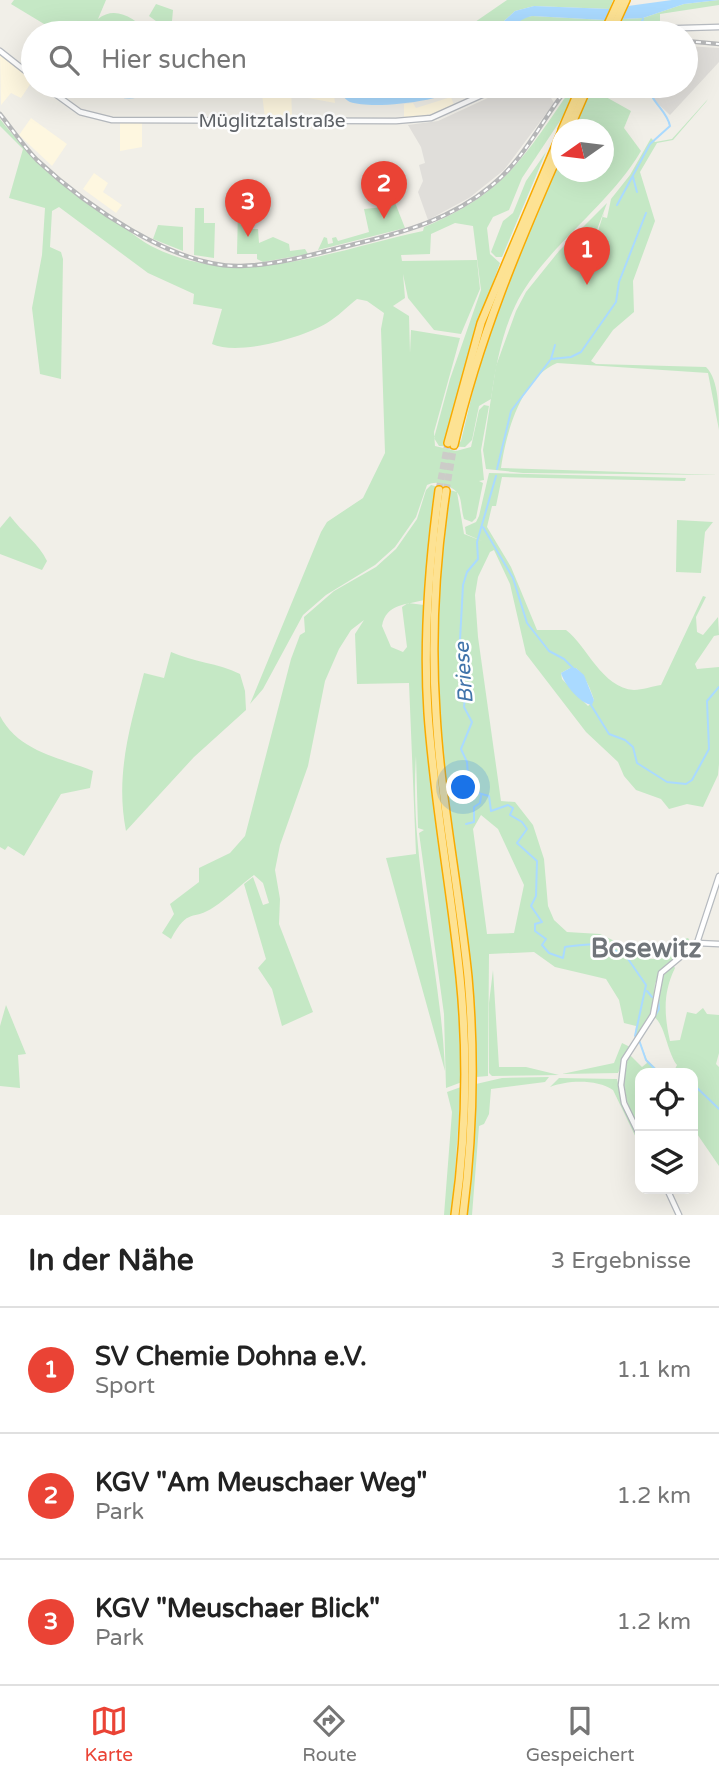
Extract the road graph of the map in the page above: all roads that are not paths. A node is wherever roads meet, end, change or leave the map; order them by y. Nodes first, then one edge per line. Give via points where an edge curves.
1 (618, 0) edge
2 (626, 0) edge
3 (609, 21) edge
4 (616, 21) edge
5 (698, 28) edge
6 (719, 28) edge
7 (0, 51) edge
8 (21, 68) edge
9 (61, 98) edge
10 (475, 98) edge
11 (576, 98) edge
12 (581, 98) edge
13 (569, 119) edge
14 (570, 119) edge
15 (551, 161) edge
16 (551, 172) edge
17 (719, 876) edge
18 (697, 943) junction
19 (719, 944) edge
20 (638, 1131) edge
21 (669, 1194) edge
22 (455, 1215) edge
23 (463, 1215) edge
24 (679, 1215) edge

1 - 3 highway
2 - 4 highway
5 - 6 main road
7 - 8 main road
9 - 10 main road, Müglitztalstraße via 80,112 112,120 396,121 431,118
11 - 13 highway
12 - 14 highway
15 - 16 highway via 481,323 451,444 496,303
17 - 18 main road
18 - 19 main road
18 - 20 main road via 661,973 653,1015 629,1052 621,1085
21 - 24 main road
22 - 23 highway via 464,1113 463,1023 426,683 428,603 443,491 433,653 440,765 471,1019 472,1115

